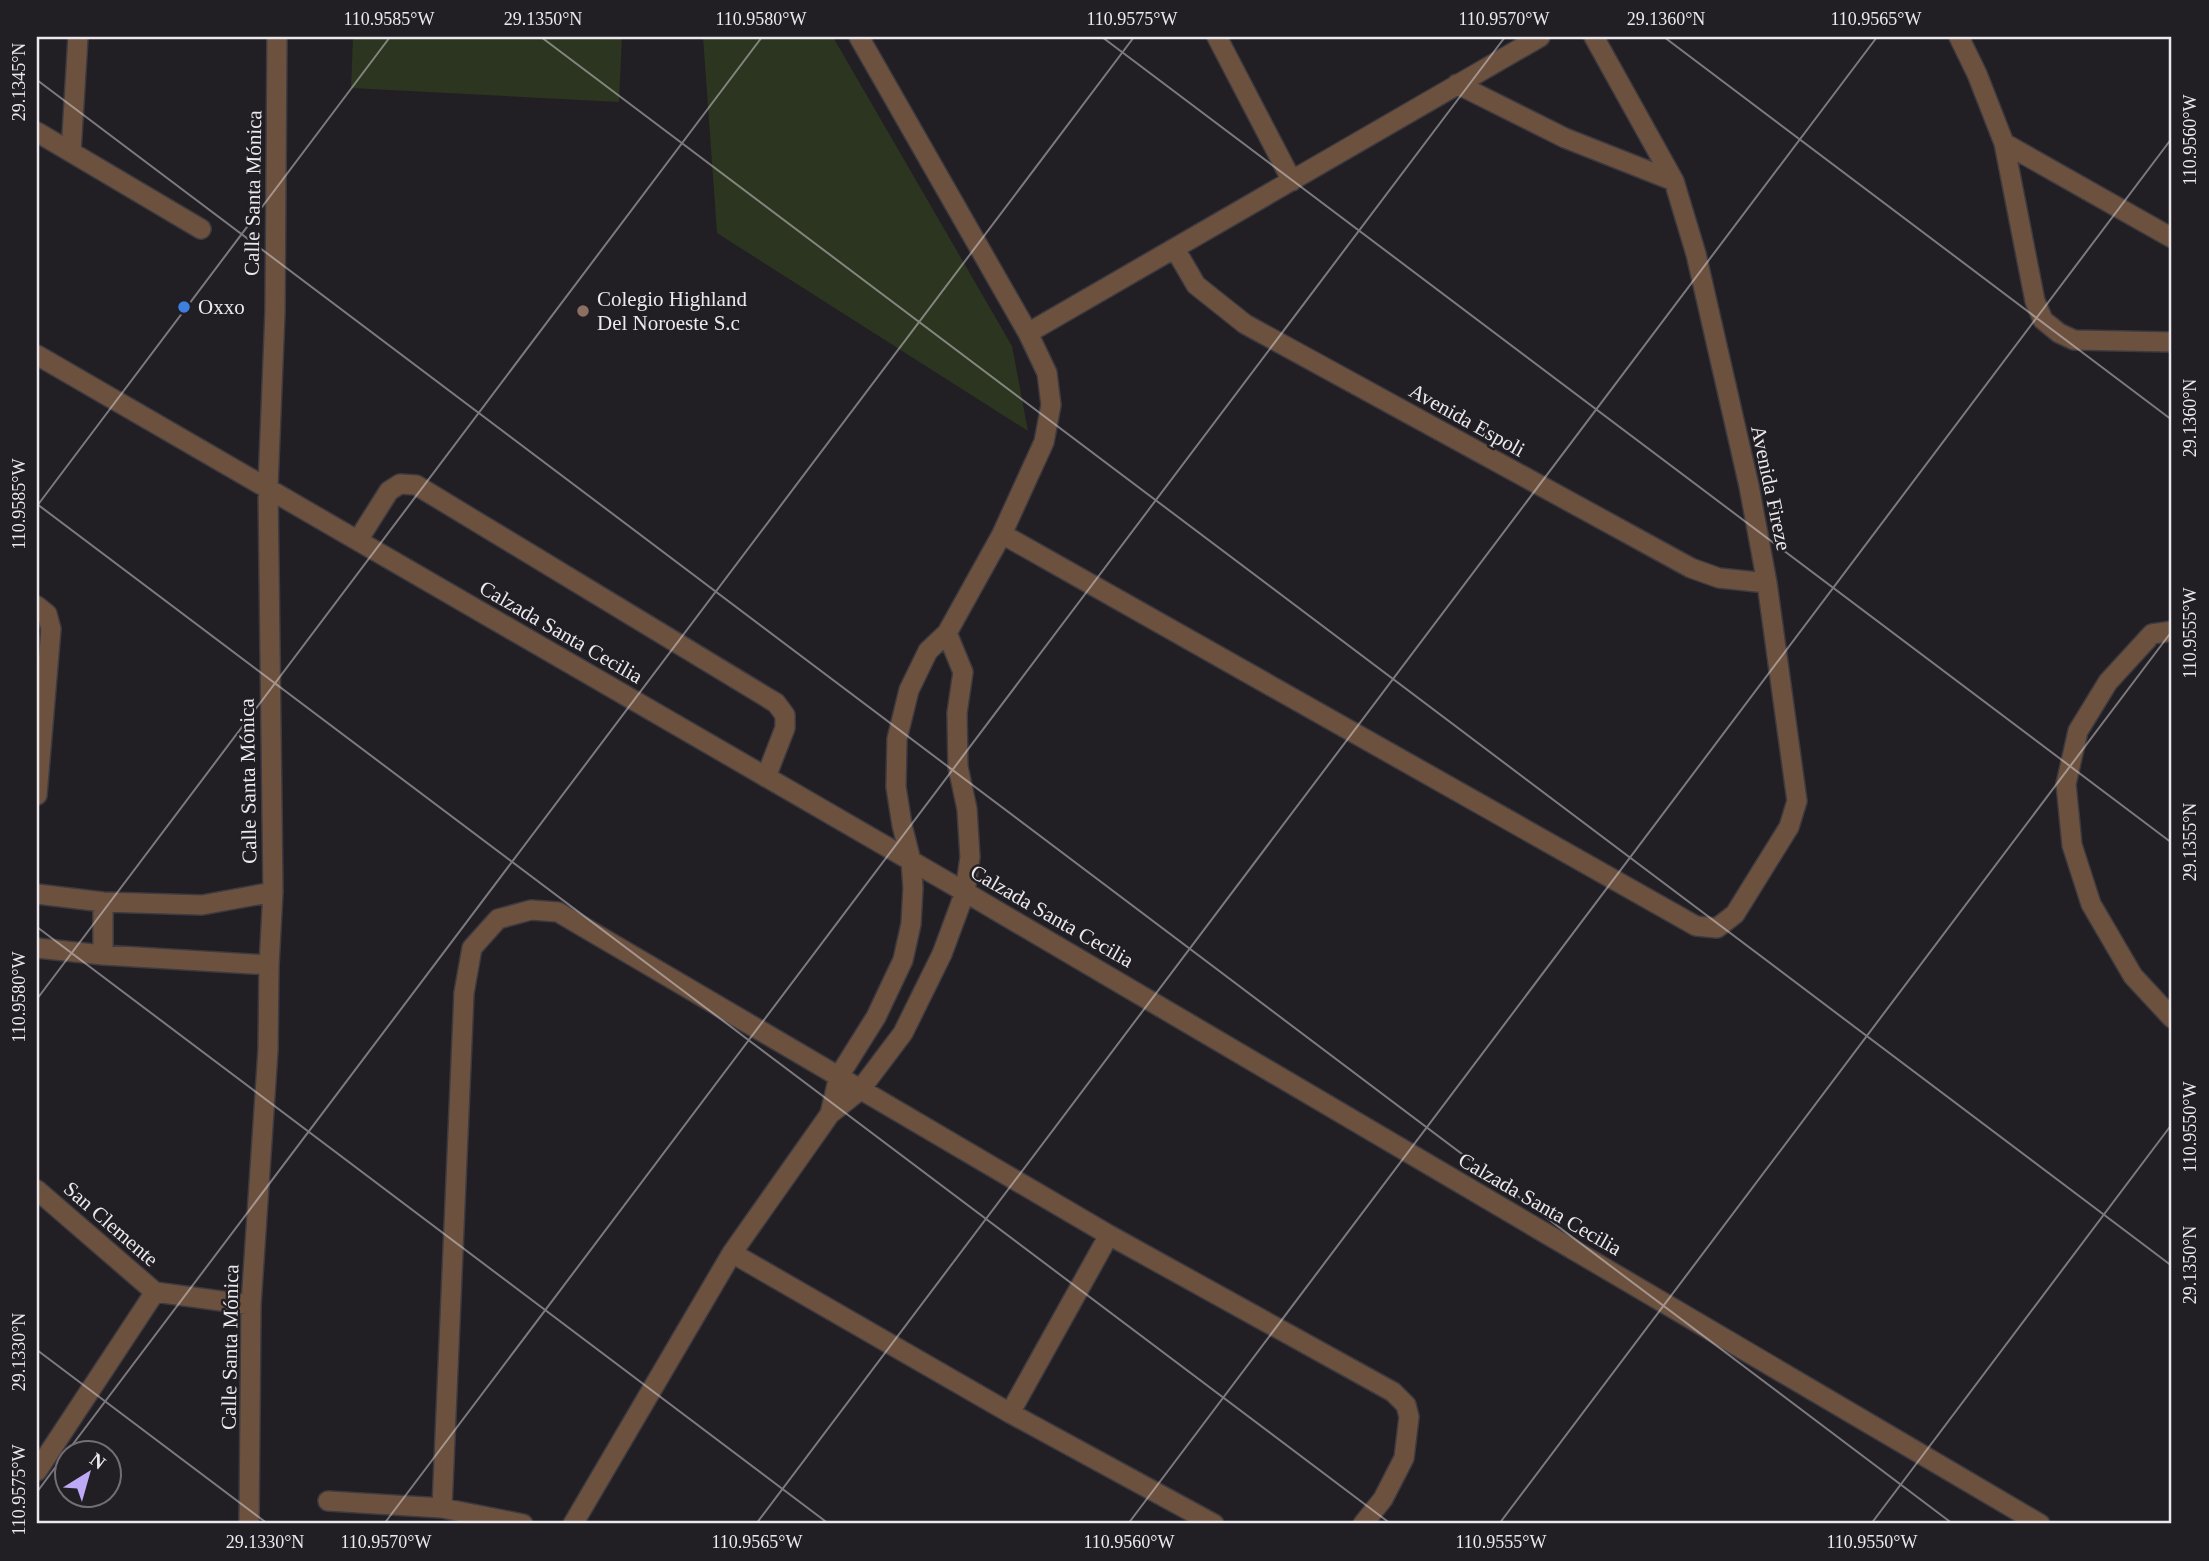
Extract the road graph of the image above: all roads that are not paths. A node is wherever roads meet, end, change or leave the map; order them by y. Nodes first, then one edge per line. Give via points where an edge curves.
1 (78, 37) edge
2 (277, 37) edge
3 (859, 37) edge
4 (1217, 37) edge
5 (1540, 37) edge
6 (1594, 37) edge
7 (1959, 37) edge
8 (1457, 84) junction
9 (37, 132) edge
10 (2004, 143) junction
11 (71, 152) junction
12 (1292, 181) junction
13 (1674, 181) junction
14 (201, 229) dead end
15 (2172, 238) edge
16 (1175, 249) junction
17 (1028, 333) junction
18 (2172, 342) edge
19 (37, 355) edge
20 (268, 486) junction
21 (1002, 534) junction
22 (358, 540) junction
23 (1767, 583) junction
24 (37, 606) edge
25 (2172, 631) edge
26 (947, 634) junction
27 (766, 777) junction
28 (37, 795) edge
29 (911, 861) junction
30 (273, 892) junction
31 (965, 892) junction
32 (37, 894) edge
33 (103, 902) junction
34 (37, 948) edge
35 (103, 955) junction
36 (269, 965) junction
37 (2172, 1018) edge
38 (839, 1076) junction
39 (860, 1090) junction
40 (830, 1114) junction
41 (37, 1190) edge
42 (1109, 1236) junction
43 (732, 1253) junction
44 (155, 1292) junction
45 (251, 1305) junction
46 (1010, 1413) junction
47 (37, 1471) edge
48 (328, 1501) dead end
49 (442, 1508) junction
50 (249, 1524) edge
51 (523, 1524) edge
52 (573, 1524) edge
53 (1214, 1524) edge
54 (1363, 1524) edge
55 (2040, 1524) edge

1 - 11 street
2 - 20 street, Calle Santa Mónica via 275,312
3 - 17 street
4 - 12 street
5 - 8 street
6 - 13 street, Avenida Fireze
7 - 10 street
8 - 12 street
8 - 13 street via 1565,138
9 - 11 street
10 - 15 street
10 - 18 street via 2035,301 2043,320 2074,341
11 - 14 street
12 - 16 street
13 - 23 street, Avenida Fireze via 1696,254
16 - 17 street
16 - 23 street, Avenida Espoli via 1196,285 1245,324 1691,568 1719,578
17 - 21 street via 1047,373 1051,405 1044,442
19 - 20 street, Calzada Santa Cecilia
20 - 22 street, Calzada Santa Cecilia
20 - 30 street, Calle Santa Mónica
21 - 23 street, Avenida Fireze via 1696,926 1717,928 1735,914 1789,827 1797,801
21 - 26 street
22 - 27 street, Calzada Santa Cecilia
22 - 27 street via 389,491 400,484 416,485 776,703 785,715 785,727
24 - 28 street via 47,614 51,629
25 - 37 street via 2152,634 2108,682 2078,732 2066,783 2072,845 2091,904 2133,976
26 - 29 street via 928,651 909,690 897,739 896,787
26 - 31 street via 963,672 957,713 958,767 970,836
27 - 29 street, Calzada Santa Cecilia
29 - 31 street, Calzada Santa Cecilia
29 - 38 street via 911,924 903,960 876,1017
30 - 33 street via 202,905
30 - 36 street, Calle Santa Mónica
31 - 39 street via 942,954 903,1033
31 - 55 street, Calzada Santa Cecilia
32 - 33 street
33 - 35 street
34 - 35 street
35 - 36 street
36 - 45 street, Calle Santa Mónica
38 - 39 street
38 - 40 street
38 - 49 street via 558,912 531,910 498,919 472,948 464,993
39 - 40 street
39 - 42 street
40 - 43 street
41 - 44 street, San Clemente
42 - 46 street
42 - 54 street via 1392,1392 1406,1405 1404,1458 1383,1499
43 - 46 street
43 - 52 street
44 - 45 street, San Clemente
44 - 47 street, San Clemente
45 - 50 street, Calle Santa Mónica
46 - 53 street
48 - 49 street
49 - 51 street

